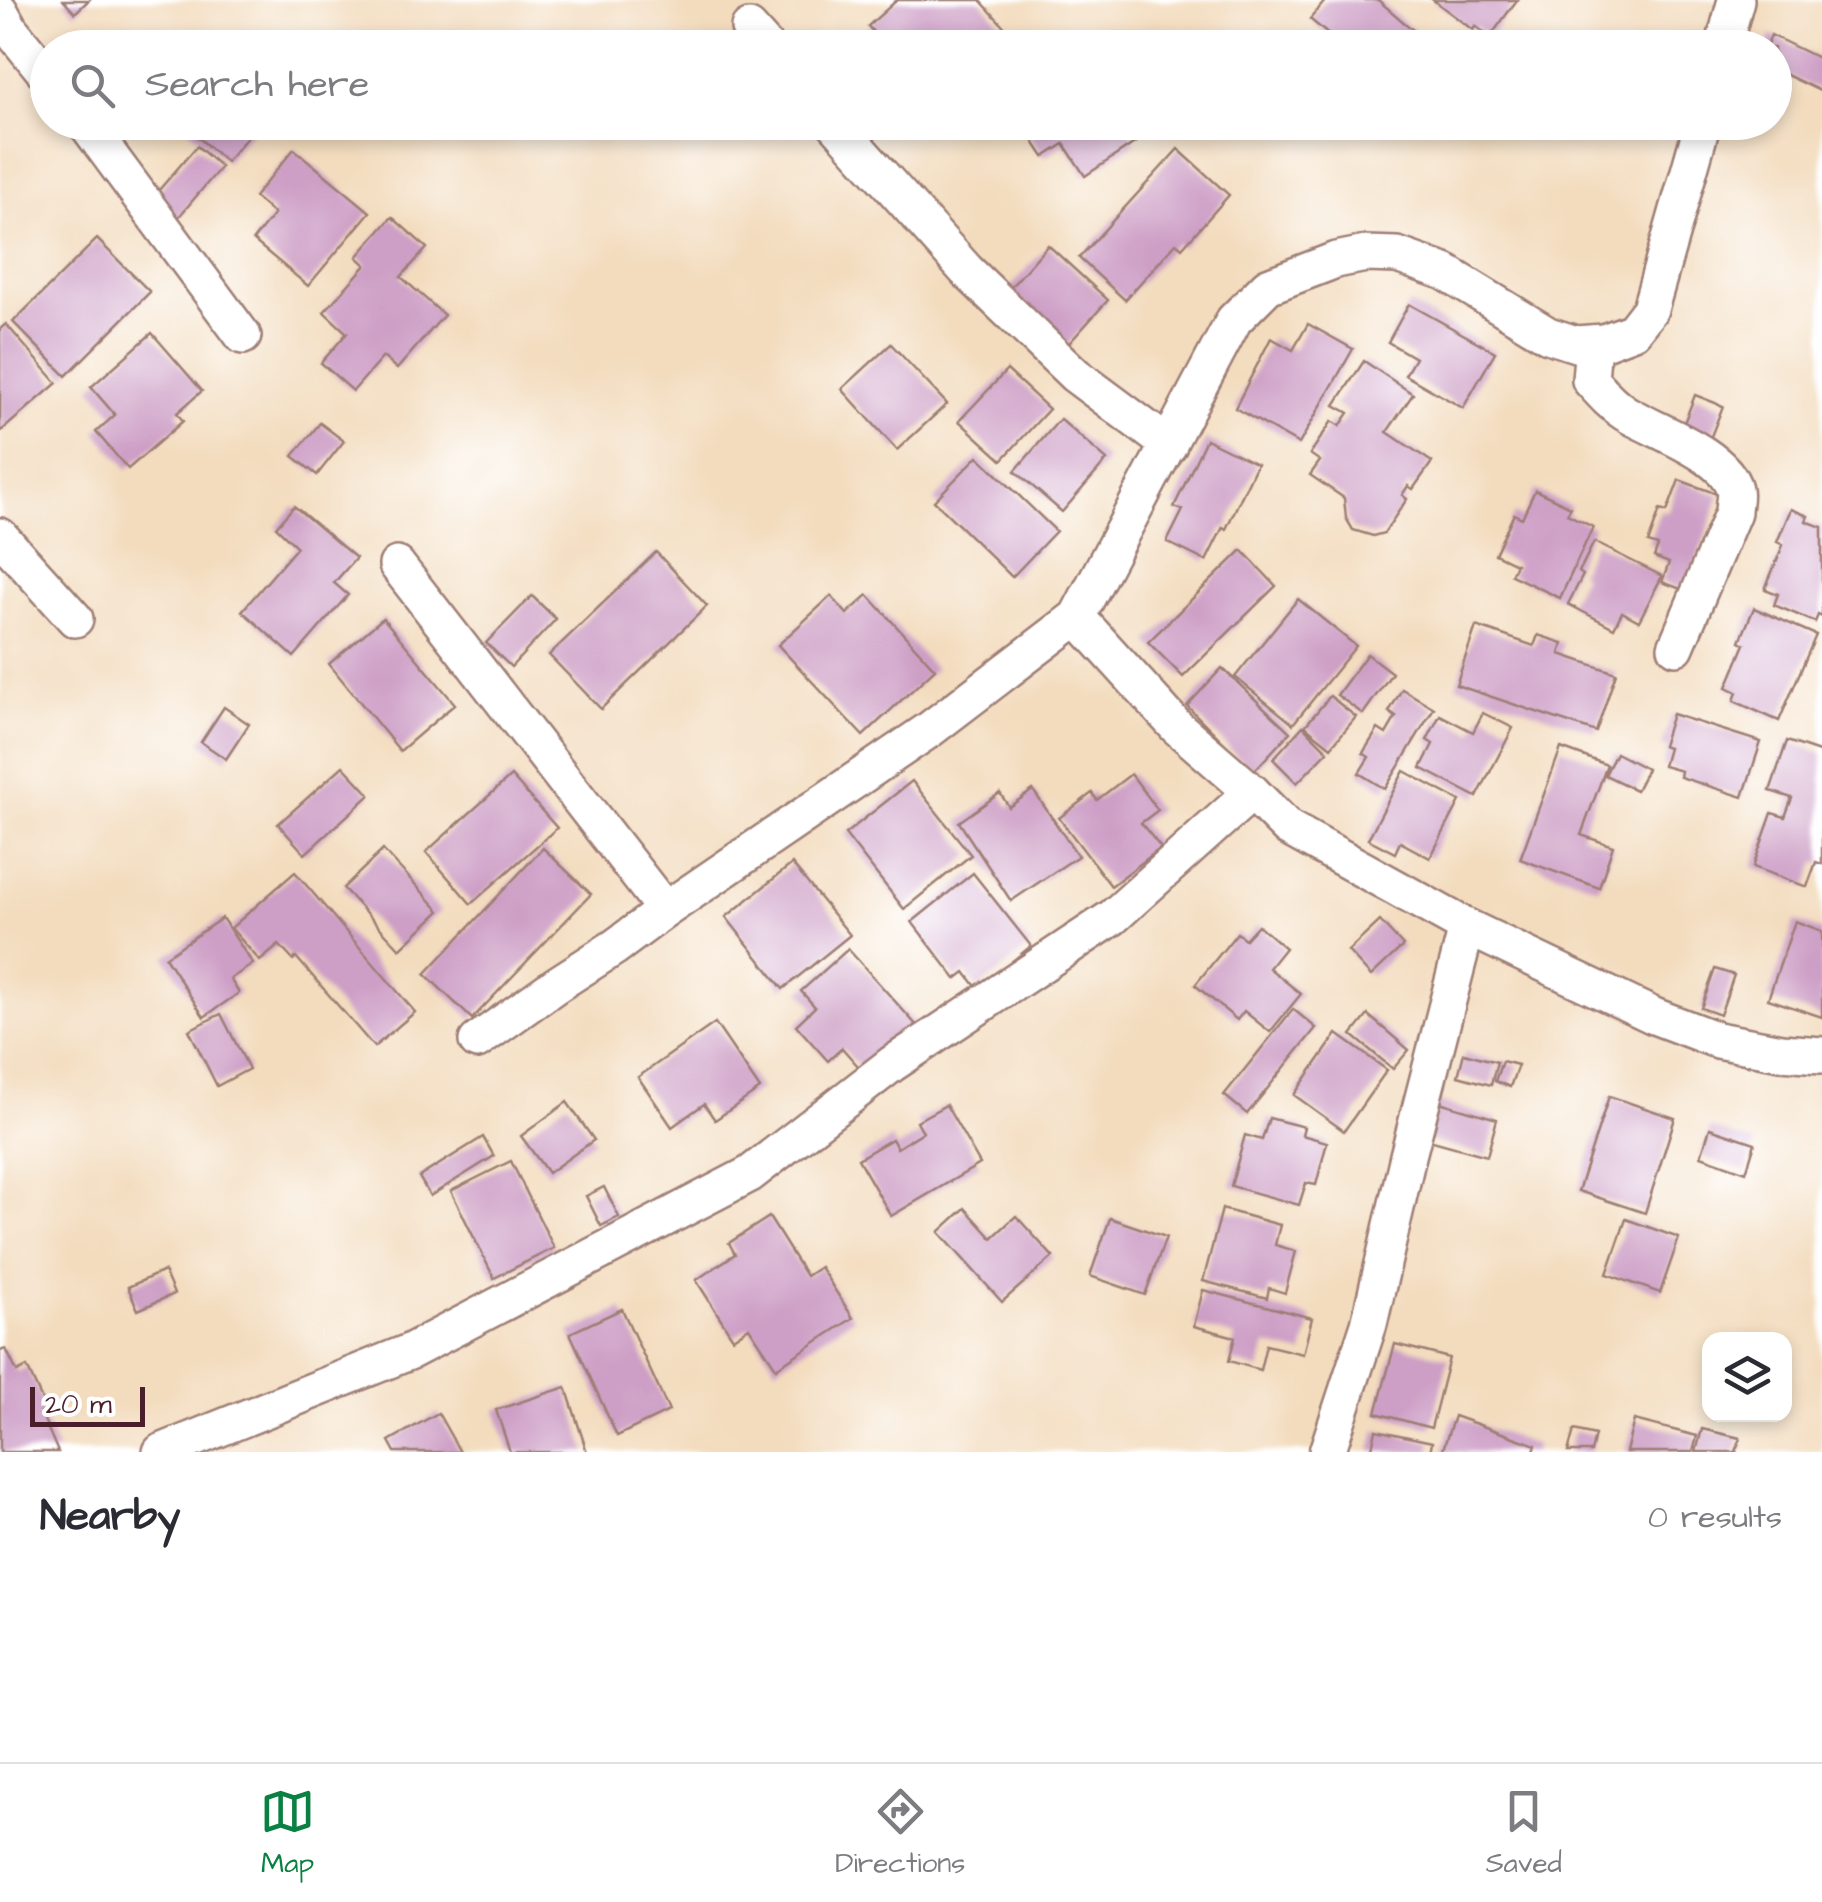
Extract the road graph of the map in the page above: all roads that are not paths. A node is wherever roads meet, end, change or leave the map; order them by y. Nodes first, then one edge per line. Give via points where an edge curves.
1 (1736, 0) edge
2 (0, 12) edge
3 (1728, 30) edge
4 (30, 54) edge
5 (98, 140) edge
6 (850, 140) edge
7 (1698, 140) edge
8 (243, 336) dead end
9 (1593, 343) junction
10 (1168, 445) junction
11 (0, 536) edge
12 (397, 565) dead end
13 (1077, 617) junction
14 (76, 619) dead end
15 (1676, 647) dead end
16 (1252, 792) junction
17 (665, 910) junction
18 (1467, 927) junction
19 (477, 1042) dead end
20 (1822, 1055) edge
21 (160, 1452) edge
22 (1327, 1452) edge

1 - 3 street
2 - 4 street
5 - 8 street
6 - 10 street via 966,270 1075,374
7 - 9 street via 1650,309 1632,331
9 - 10 street via 1548,334 1445,272 1398,255 1336,260 1268,286 1234,320
9 - 15 street via 1590,380 1609,401 1699,450 1735,491
10 - 13 street
11 - 14 street
12 - 17 street
13 - 16 street via 1178,727
13 - 17 street via 929,730
16 - 18 street via 1288,828
16 - 21 street via 1113,917 892,1064 750,1174 409,1352
17 - 19 street
18 - 20 street via 1718,1040
18 - 22 street via 1369,1324

